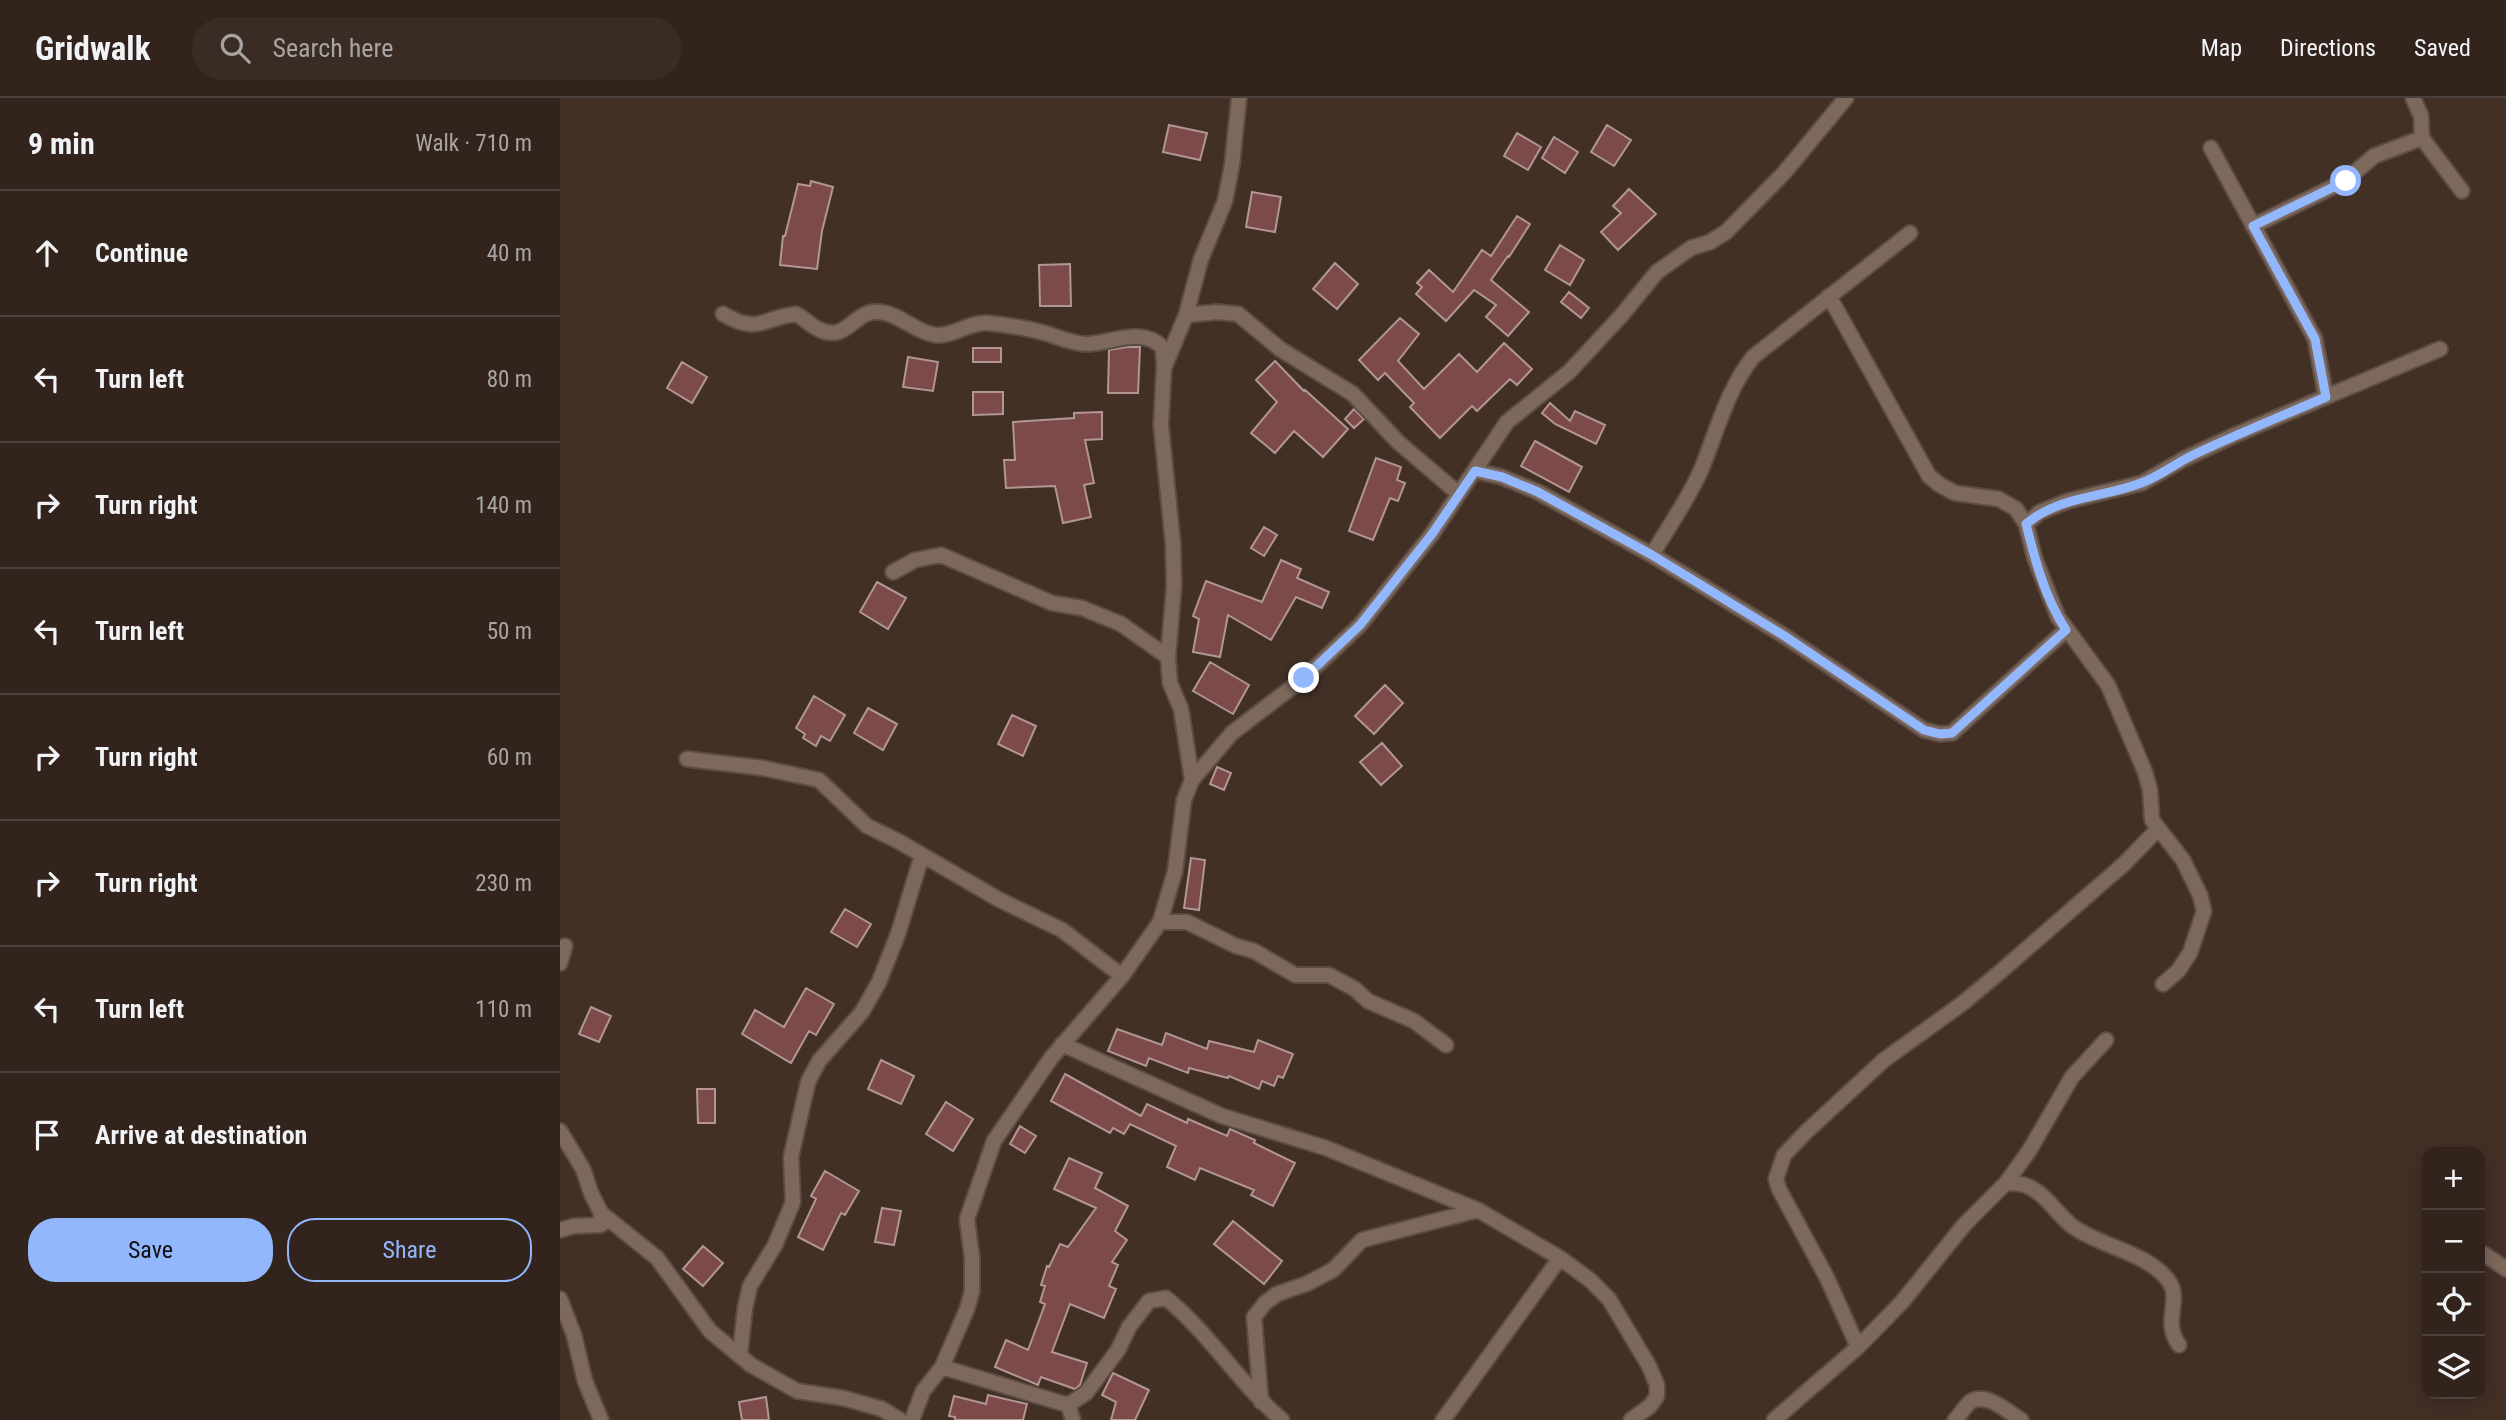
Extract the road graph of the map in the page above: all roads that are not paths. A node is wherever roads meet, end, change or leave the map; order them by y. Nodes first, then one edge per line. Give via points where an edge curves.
1 (1239, 98) edge
2 (1846, 98) edge
3 (2413, 98) edge
4 (2422, 138) junction
5 (2211, 148) dead end
6 (2462, 191) dead end
7 (2253, 226) junction
8 (1910, 233) dead end
9 (1829, 296) junction
10 (723, 314) dead end
11 (1186, 315) junction
12 (2440, 349) dead end
13 (1164, 368) junction
14 (2326, 397) junction
15 (1475, 471) junction
16 (1459, 494) junction
17 (2026, 524) junction
18 (1652, 555) junction
19 (893, 572) dead end
20 (2066, 630) junction
21 (1168, 657) junction
22 (687, 759) dead end
23 (1192, 779) junction
24 (2158, 829) junction
25 (922, 855) junction
26 (1160, 922) junction
27 (565, 946) dead end
28 (560, 963) edge
29 (1122, 976) junction
30 (2163, 984) dead end
31 (2106, 1040) dead end
32 (1062, 1044) junction
33 (1446, 1045) dead end
34 (560, 1131) edge
35 (2006, 1183) junction
36 (1478, 1210) junction
37 (601, 1213) junction
38 (560, 1230) edge
39 (2485, 1255) edge
40 (1560, 1258) junction
41 (2506, 1269) edge
42 (560, 1298) edge
43 (2179, 1345) dead end
44 (1858, 1348) junction
45 (740, 1354) junction
46 (942, 1367) junction
47 (1261, 1402) junction
48 (1068, 1405) junction
49 (601, 1420) edge
50 (900, 1420) edge
51 (912, 1420) edge
52 (1073, 1420) edge
53 (1282, 1420) edge
54 (1443, 1420) edge
55 (1631, 1420) edge
56 (1774, 1420) edge
57 (1955, 1420) edge
58 (2021, 1420) edge

1 - 11 street via 1225,201 1201,259
2 - 15 street via 1784,173 1726,232 1691,248 1657,272 1569,372 1507,422
3 - 4 street via 2421,116
4 - 6 street
4 - 7 street via 2374,156 2346,181
5 - 7 street
7 - 14 street via 2315,339
8 - 9 street
9 - 17 street via 1929,476 1955,493 1999,499 2016,509
9 - 18 street via 1742,372 1696,479
10 - 13 street via 754,325 796,314 835,334 861,317 881,312 944,335 987,323 1088,344 1144,336 1163,348
11 - 13 street
11 - 16 street via 1238,314 1280,349 1353,394 1398,442
12 - 14 street
13 - 21 street via 1161,425 1174,586
14 - 17 street via 2235,435 2142,483 2068,501 2040,512
15 - 16 street
15 - 18 street via 1538,492
16 - 23 street via 1360,625 1304,678 1232,733
17 - 20 street via 2035,559
18 - 20 street via 1783,635 1924,730 1940,734 1952,733 1978,712
19 - 21 street via 915,560 941,555 1052,603 1082,608 1121,624
20 - 24 street via 2108,685 2145,772 2152,820
21 - 23 street
22 - 25 street via 819,780 867,826
23 - 26 street via 1184,800 1175,871
24 - 30 street via 2183,860 2204,911 2190,953
24 - 44 street via 2000,972 1884,1059 1784,1155 1776,1179 1779,1189
25 - 29 street via 1062,930
25 - 45 street via 879,982 862,1012 819,1061 808,1082 791,1157 793,1202 775,1245 750,1286
26 - 29 street
26 - 33 street via 1187,922 1295,975 1329,975 1368,1001 1414,1021
27 - 28 street
29 - 32 street
31 - 35 street via 2072,1077
32 - 36 street via 1222,1116 1326,1148
32 - 46 street via 994,1141 967,1219 972,1291
34 - 37 street via 583,1169
35 - 43 street via 2027,1185 2080,1231 2164,1276 2172,1286 2171,1327
35 - 44 street
36 - 40 street
36 - 47 street via 1362,1240 1333,1270 1265,1303 1254,1317
37 - 38 street via 601,1225
37 - 45 street via 657,1258 710,1331
39 - 41 street
40 - 54 street
40 - 55 street via 1609,1299 1649,1366 1657,1396
42 - 49 street
44 - 56 street
45 - 50 street via 797,1391 844,1398 882,1409
46 - 48 street
46 - 51 street via 923,1391
47 - 48 street via 1205,1334 1166,1298 1149,1301 1086,1393
47 - 53 street
48 - 52 street
57 - 58 street via 1978,1399 1991,1401

